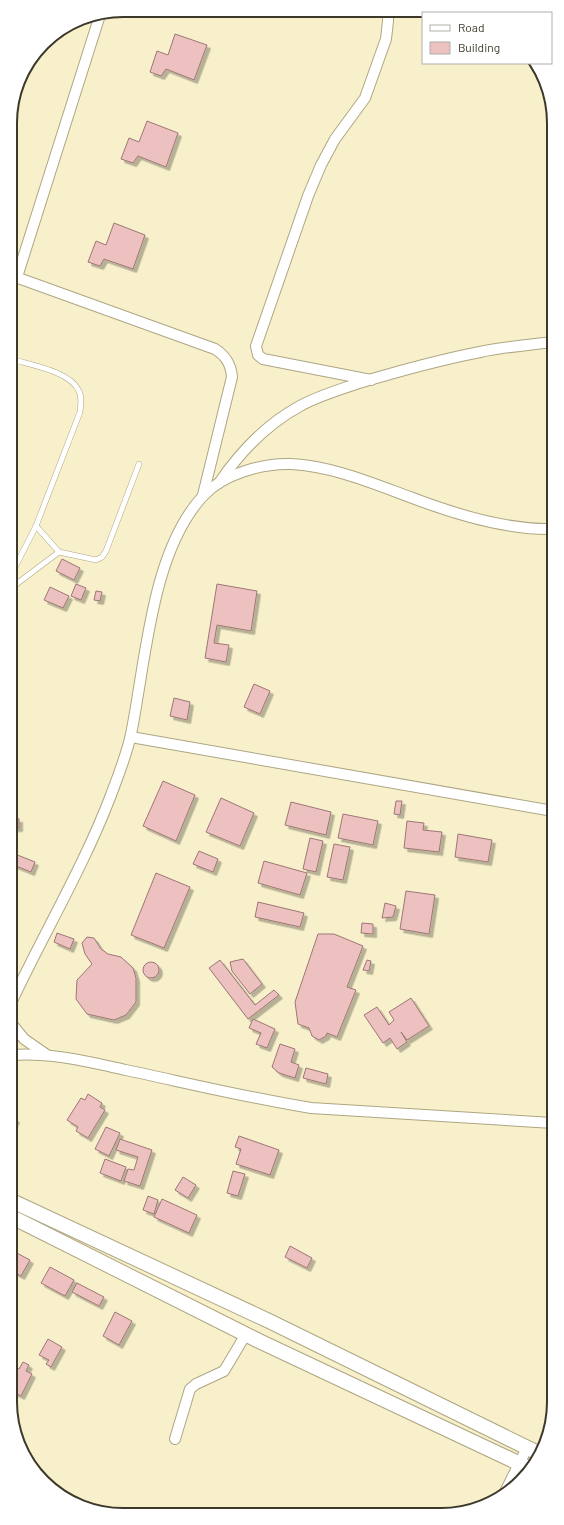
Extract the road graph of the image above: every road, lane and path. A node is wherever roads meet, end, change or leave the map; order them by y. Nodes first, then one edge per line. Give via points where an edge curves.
1 (388, 17) edge
2 (98, 20) edge
3 (17, 267) edge
4 (17, 277) edge
5 (547, 343) edge
6 (17, 361) edge
7 (371, 380) junction
8 (139, 464) dead end
9 (217, 485) junction
10 (203, 495) junction
11 (36, 526) junction
12 (547, 529) edge
13 (59, 552) junction
14 (17, 564) edge
15 (17, 584) edge
16 (131, 737) junction
17 (547, 809) edge
18 (17, 990) edge
19 (17, 1030) edge
20 (47, 1055) junction
21 (17, 1056) edge
22 (547, 1123) edge
23 (17, 1203) edge
24 (17, 1220) edge
25 (246, 1334) junction
26 (175, 1439) dead end
27 (527, 1448) junction
28 (535, 1452) edge
29 (526, 1466) edge

1 - 7 street via 386,39 366,98 335,139 321,165 256,346 258,355 263,359
2 - 3 street
4 - 10 street via 223,354 231,368 232,377
5 - 7 street via 481,352
6 - 11 lane via 65,376 79,390 81,399 80,412
7 - 9 street via 325,395 277,420 232,463
8 - 13 lane via 102,557 96,560
9 - 10 street
9 - 12 street via 258,467 292,464 342,474 462,514 507,525
10 - 16 street via 177,534 158,587
11 - 13 lane
11 - 14 lane
13 - 15 lane
16 - 17 street
16 - 18 street via 90,845
19 - 20 street via 24,1039
20 - 21 street
20 - 22 street via 311,1108
23 - 27 main road via 269,1321
24 - 25 main road
25 - 26 street via 224,1372 190,1389
25 - 29 main road
27 - 28 main road
27 - 29 street

